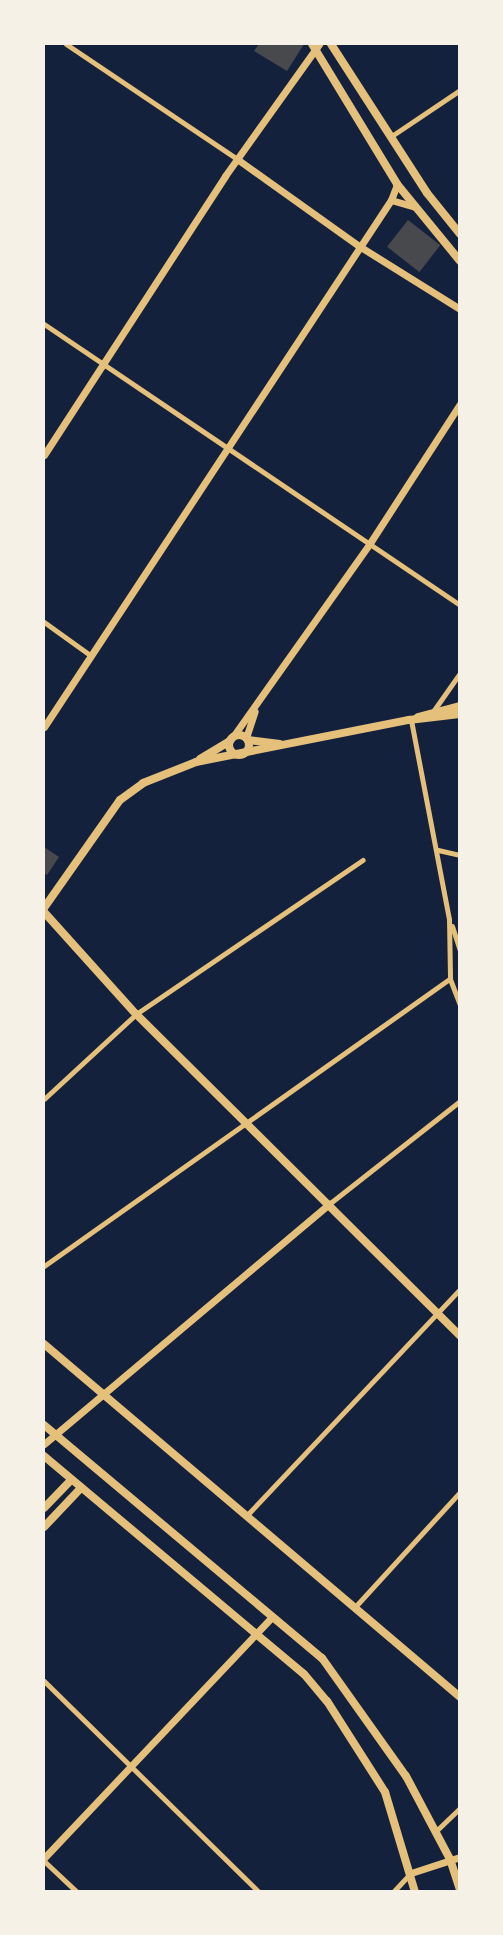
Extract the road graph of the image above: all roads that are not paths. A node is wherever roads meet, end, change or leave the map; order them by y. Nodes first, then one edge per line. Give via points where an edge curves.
1 (66, 44) edge
2 (331, 44) edge
3 (315, 45) edge
4 (459, 90) edge
5 (393, 135) junction
6 (237, 159) junction
7 (397, 184) junction
8 (391, 200) junction
9 (415, 207) junction
10 (459, 234) edge
11 (359, 246) junction
12 (459, 261) edge
13 (459, 309) edge
14 (44, 324) edge
15 (103, 363) junction
16 (459, 404) edge
17 (227, 451) junction
18 (44, 455) edge
19 (370, 543) junction
20 (459, 605) edge
21 (44, 622) edge
22 (90, 655) junction
23 (459, 673) edge
24 (459, 706) edge
25 (255, 708) junction
26 (434, 710) junction
27 (459, 714) edge
28 (411, 720) junction
29 (44, 727) edge
30 (231, 739) junction
31 (247, 739) junction
32 (285, 745) junction
33 (241, 755) junction
34 (196, 762) junction
35 (438, 850) junction
36 (459, 855) edge
37 (363, 860) dead end
38 (44, 910) edge
39 (449, 919) junction
40 (459, 951) edge
41 (450, 979) junction
42 (459, 1005) edge
43 (136, 1014) junction
44 (44, 1099) edge
45 (459, 1101) edge
46 (247, 1121) junction
47 (328, 1204) junction
48 (44, 1266) edge
49 (459, 1289) edge
50 (437, 1313) junction
51 (459, 1336) edge
52 (44, 1344) edge
53 (102, 1392) junction
54 (44, 1425) edge
55 (54, 1434) junction
56 (44, 1444) edge
57 (44, 1456) edge
58 (71, 1480) junction
59 (81, 1488) junction
60 (459, 1492) edge
61 (44, 1508) edge
62 (248, 1514) junction
63 (44, 1527) edge
64 (354, 1608) junction
65 (271, 1618) junction
66 (256, 1633) junction
67 (44, 1681) edge
68 (459, 1697) edge
69 (129, 1765) junction
70 (459, 1808) edge
71 (435, 1832) junction
72 (459, 1857) edge
73 (44, 1859) edge
74 (450, 1859) junction
75 (411, 1873) junction
76 (459, 1889) edge
77 (77, 1892) edge
78 (259, 1892) edge
79 (393, 1892) edge
80 (415, 1892) edge

1 - 6 street
2 - 5 main road
3 - 6 street
3 - 7 main road
4 - 5 street
5 - 10 main road via 427,193
6 - 11 street
6 - 15 street
7 - 8 street
7 - 9 main road
8 - 9 street
8 - 11 street
9 - 12 main road
11 - 13 street
11 - 17 street
14 - 15 street
15 - 17 street
15 - 18 street
16 - 19 street
17 - 19 street
17 - 22 street
19 - 20 street
19 - 25 street
21 - 22 street
22 - 29 street
23 - 26 street
24 - 26 main road
25 - 30 street
25 - 31 street
26 - 28 main road
27 - 28 main road
28 - 32 main road
28 - 35 street
30 - 31 main road
30 - 33 main road via 230,750
30 - 34 main road
31 - 32 main road
31 - 33 main road via 248,749
32 - 33 main road
33 - 34 main road
34 - 38 main road via 143,783 120,800
35 - 36 street
35 - 39 street
37 - 43 street
38 - 43 main road
39 - 40 street
39 - 41 street
41 - 42 street
41 - 46 street
43 - 44 street
43 - 46 main road
45 - 47 street
46 - 47 main road
46 - 48 street
47 - 50 main road
47 - 53 street
49 - 50 street
50 - 51 main road
50 - 62 street
52 - 53 main road
53 - 55 street
53 - 62 main road
54 - 55 main road
55 - 56 street
55 - 65 main road
57 - 58 main road
58 - 59 main road
58 - 61 main road
59 - 63 main road
59 - 66 main road
60 - 64 street
62 - 64 main road
64 - 68 main road
65 - 66 street
65 - 71 main road via 322,1658 344,1685 406,1776
66 - 69 street
66 - 75 main road via 304,1674 356,1742 385,1792
67 - 69 street
69 - 73 street
69 - 78 street
70 - 71 street
71 - 74 main road
72 - 74 street
73 - 77 street
74 - 75 street
74 - 76 main road
75 - 79 street
75 - 80 main road

